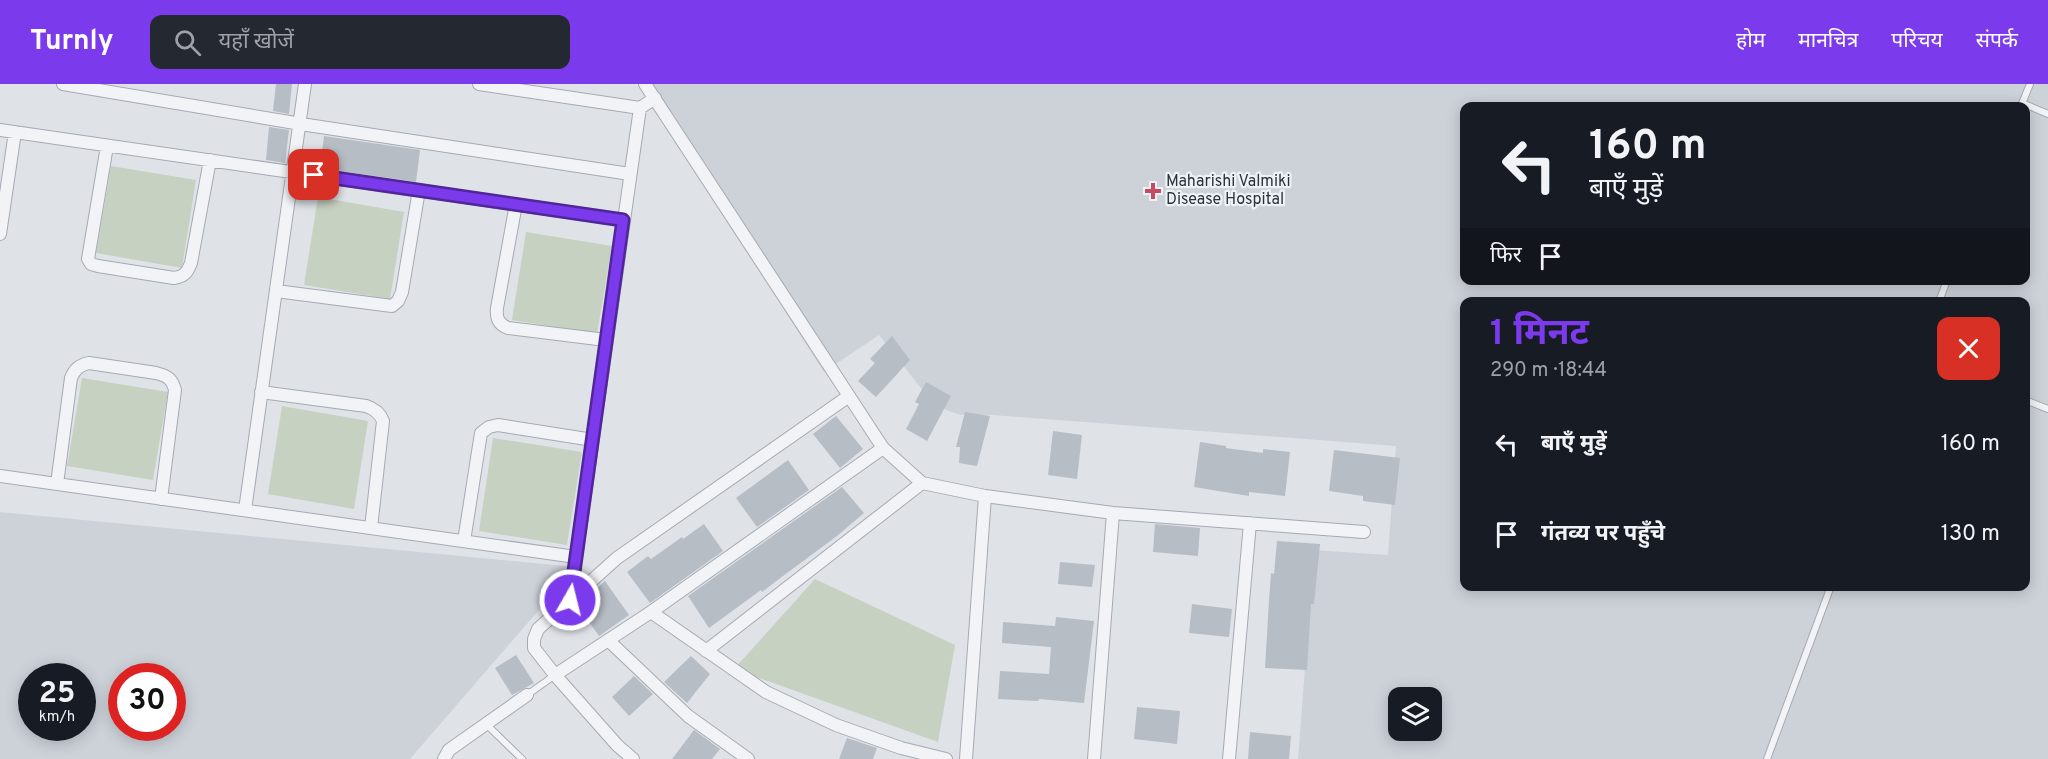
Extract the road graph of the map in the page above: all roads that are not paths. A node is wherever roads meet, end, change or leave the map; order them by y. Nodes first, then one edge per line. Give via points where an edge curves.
1 (63, 84) edge
2 (305, 84) edge
3 (479, 84) edge
4 (645, 84) edge
5 (2030, 84) edge
6 (655, 98) junction
7 (2022, 102) edge
8 (639, 108) junction
9 (2030, 108) edge
10 (2048, 114) edge
11 (301, 124) junction
12 (0, 130) edge
13 (15, 132) junction
14 (106, 146) junction
15 (210, 160) junction
16 (292, 172) junction
17 (630, 174) junction
18 (419, 190) junction
19 (516, 204) junction
20 (623, 220) junction
21 (0, 234) edge
22 (276, 291) junction
23 (606, 340) junction
24 (261, 392) junction
25 (849, 396) junction
26 (2030, 402) edge
27 (2048, 409) edge
28 (593, 440) junction
29 (883, 448) junction
30 (0, 476) edge
31 (922, 483) junction
32 (57, 484) junction
33 (985, 496) junction
34 (161, 499) junction
35 (245, 510) junction
36 (1113, 513) junction
37 (1250, 523) junction
38 (371, 528) junction
39 (1364, 532) dead end
40 (464, 541) junction
41 (576, 557) junction
42 (1829, 591) edge
43 (570, 600) junction
44 (651, 612) junction
45 (608, 640) junction
46 (706, 651) junction
47 (555, 675) junction
48 (527, 695) joint
49 (486, 724) junction
50 (444, 759) edge
51 (522, 759) edge
52 (633, 759) edge
53 (748, 759) edge
54 (946, 759) edge
55 (966, 759) edge
56 (1094, 759) edge
57 (1229, 759) edge
58 (1767, 759) edge

1 - 11 street
2 - 11 street
3 - 8 street
4 - 6 street
5 - 7 lane
6 - 8 street
6 - 25 street
8 - 17 street
9 - 10 lane
11 - 16 street
11 - 17 street
12 - 13 street
13 - 14 street
13 - 21 street
14 - 15 street
14 - 15 street via 88,259 98,266 174,278 188,272 191,263
15 - 16 street
16 - 18 street
16 - 22 street
17 - 20 street
18 - 19 street
18 - 22 street via 402,292 392,306
19 - 20 street
19 - 23 street via 497,308 496,317 501,325
20 - 23 street
22 - 24 street
23 - 28 street
24 - 35 street
24 - 38 street via 366,406 381,415
25 - 29 street
25 - 43 street via 617,558
26 - 27 lane
28 - 40 street via 498,424 489,427 482,433
28 - 41 street
29 - 31 street
29 - 44 street
30 - 32 street
31 - 33 street
31 - 46 street
32 - 34 street
32 - 34 street via 71,378 81,365 89,363 156,373 172,380 175,390
33 - 36 street
33 - 55 street
34 - 35 street
35 - 38 street
36 - 37 street
36 - 56 street
37 - 39 street
37 - 57 street
38 - 40 street
40 - 41 street
41 - 43 street
42 - 58 lane
43 - 47 street via 538,629 534,639 534,648
44 - 45 street
44 - 46 street
45 - 47 street
45 - 53 street via 688,716
46 - 54 street via 766,692 836,725
47 - 48 lane
47 - 52 street
48 - 49 street
49 - 50 street via 449,750
49 - 51 lane

